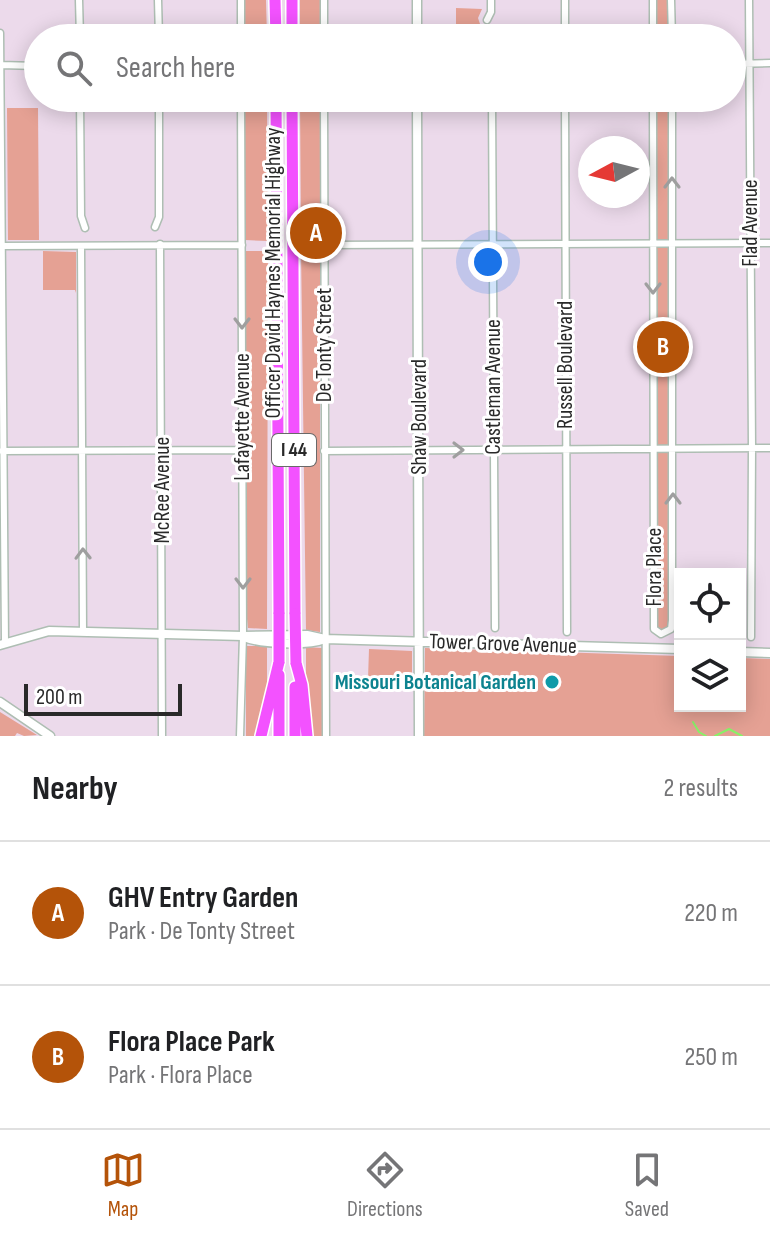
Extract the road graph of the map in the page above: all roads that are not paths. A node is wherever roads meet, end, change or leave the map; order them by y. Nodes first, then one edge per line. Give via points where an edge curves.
1 (79, 0) edge
2 (158, 0) edge
3 (241, 0) edge
4 (275, 0) edge
5 (292, 0) edge
6 (324, 0) edge
7 (417, 0) edge
8 (491, 0) edge
9 (565, 0) edge
10 (653, 0) edge
11 (671, 0) edge
12 (749, 0) edge
13 (487, 20) dead end
14 (80, 24) edge
15 (159, 24) edge
16 (241, 24) edge
17 (276, 24) edge
18 (292, 24) edge
19 (324, 24) edge
20 (417, 24) edge
21 (565, 24) edge
22 (653, 24) edge
23 (672, 24) edge
24 (0, 33) edge
25 (746, 63) edge
26 (749, 63) junction
27 (770, 63) edge
28 (0, 65) edge
29 (24, 66) edge
30 (80, 112) edge
31 (159, 112) edge
32 (241, 112) edge
33 (276, 112) edge
34 (292, 112) edge
35 (324, 112) edge
36 (417, 112) edge
37 (492, 112) edge
38 (565, 112) edge
39 (653, 112) edge
40 (672, 112) edge
41 (155, 227) dead end
42 (85, 228) dead end
43 (750, 243) junction
44 (770, 243) edge
45 (160, 244) junction
46 (417, 244) junction
47 (492, 244) junction
48 (564, 244) junction
49 (653, 244) junction
50 (673, 244) junction
51 (242, 245) junction
52 (324, 245) junction
53 (1, 246) edge
54 (81, 246) junction
55 (752, 448) junction
56 (770, 448) edge
57 (419, 449) junction
58 (565, 449) junction
59 (653, 449) junction
60 (673, 449) junction
61 (162, 450) junction
62 (243, 450) junction
63 (493, 450) junction
64 (2, 451) junction
65 (82, 451) junction
66 (324, 451) junction
67 (495, 628) dead end
68 (83, 632) junction
69 (567, 632) dead end
70 (163, 634) junction
71 (243, 636) junction
72 (751, 637) dead end
73 (325, 639) junction
74 (419, 642) junction
75 (2, 644) edge
76 (674, 649) edge
77 (746, 652) edge
78 (770, 653) edge
79 (279, 662) junction
80 (296, 663) junction
81 (0, 702) edge
82 (50, 736) edge
83 (162, 736) edge
84 (240, 736) edge
85 (261, 736) edge
86 (279, 736) edge
87 (295, 736) edge
88 (307, 736) edge
89 (326, 736) edge
90 (419, 736) edge

1 - 14 street
2 - 15 street
3 - 16 street
4 - 17 highway
5 - 18 highway
6 - 19 street
7 - 20 street
8 - 13 street
9 - 21 street
10 - 22 street
11 - 23 street
12 - 26 street, Flad Avenue
24 - 28 street
25 - 26 street
26 - 27 street
26 - 43 street, Flad Avenue
28 - 29 street
28 - 53 street
30 - 42 street
31 - 41 street
32 - 51 street, Lafayette Avenue
33 - 79 highway, Officer David Haynes Memorial Highway / I 44, bridge
34 - 80 highway, Officer David Haynes Memorial Highway / I 44, bridge
35 - 52 street, De Tonty Street
36 - 46 street, Shaw Boulevard
37 - 47 street, Castleman Avenue
38 - 48 street, Russell Boulevard
39 - 49 street, Flora Place
50 -> 40 street, Flora Place
43 - 44 street
43 - 50 street
43 - 55 street, Flad Avenue
45 - 51 street
45 - 54 street
45 - 61 street, McRee Avenue
46 - 47 street
46 - 52 street
46 - 57 street, Shaw Boulevard
47 - 48 street
47 - 63 street, Castleman Avenue
48 - 49 street
48 - 58 street, Russell Boulevard
49 - 50 street
49 -> 59 street, Flora Place
50 - 60 street, Flora Place
51 -> 62 street, Lafayette Avenue
52 - 66 street, De Tonty Street
53 - 54 street
53 - 64 street
54 - 65 street
55 - 56 street
55 - 60 street
55 - 72 street, Flad Avenue
57 -> 63 street
57 - 66 street
57 - 74 street, Shaw Boulevard
58 - 59 street
58 - 63 street
58 - 69 street, Russell Boulevard
59 - 60 street
59 -> 60 street, Flora Place via 654,629 661,634 671,629 672,620
61 - 62 street
61 - 65 street
61 - 70 street, McRee Avenue
62 -> 71 street, Lafayette Avenue
63 - 67 street, Castleman Avenue
64 - 65 street
64 - 75 street
68 -> 65 street
66 - 73 street, De Tonty Street
68 - 70 street, Tower Grove Avenue
68 - 75 street, Tower Grove Avenue via 45,631
70 - 71 street, Tower Grove Avenue
70 - 83 street, McRee Avenue
71 - 73 street, Tower Grove Avenue
71 - 84 street, Lafayette Avenue
73 - 74 street, Tower Grove Avenue
73 - 89 street, De Tonty Street
74 - 76 street, Tower Grove Avenue
74 - 90 street, Shaw Boulevard
77 - 78 street
79 - 85 highway
79 - 86 highway, Officer David Haynes Memorial Highway / I 44
80 - 87 highway, Officer David Haynes Memorial Highway / I 44
80 - 88 highway
81 - 82 street

